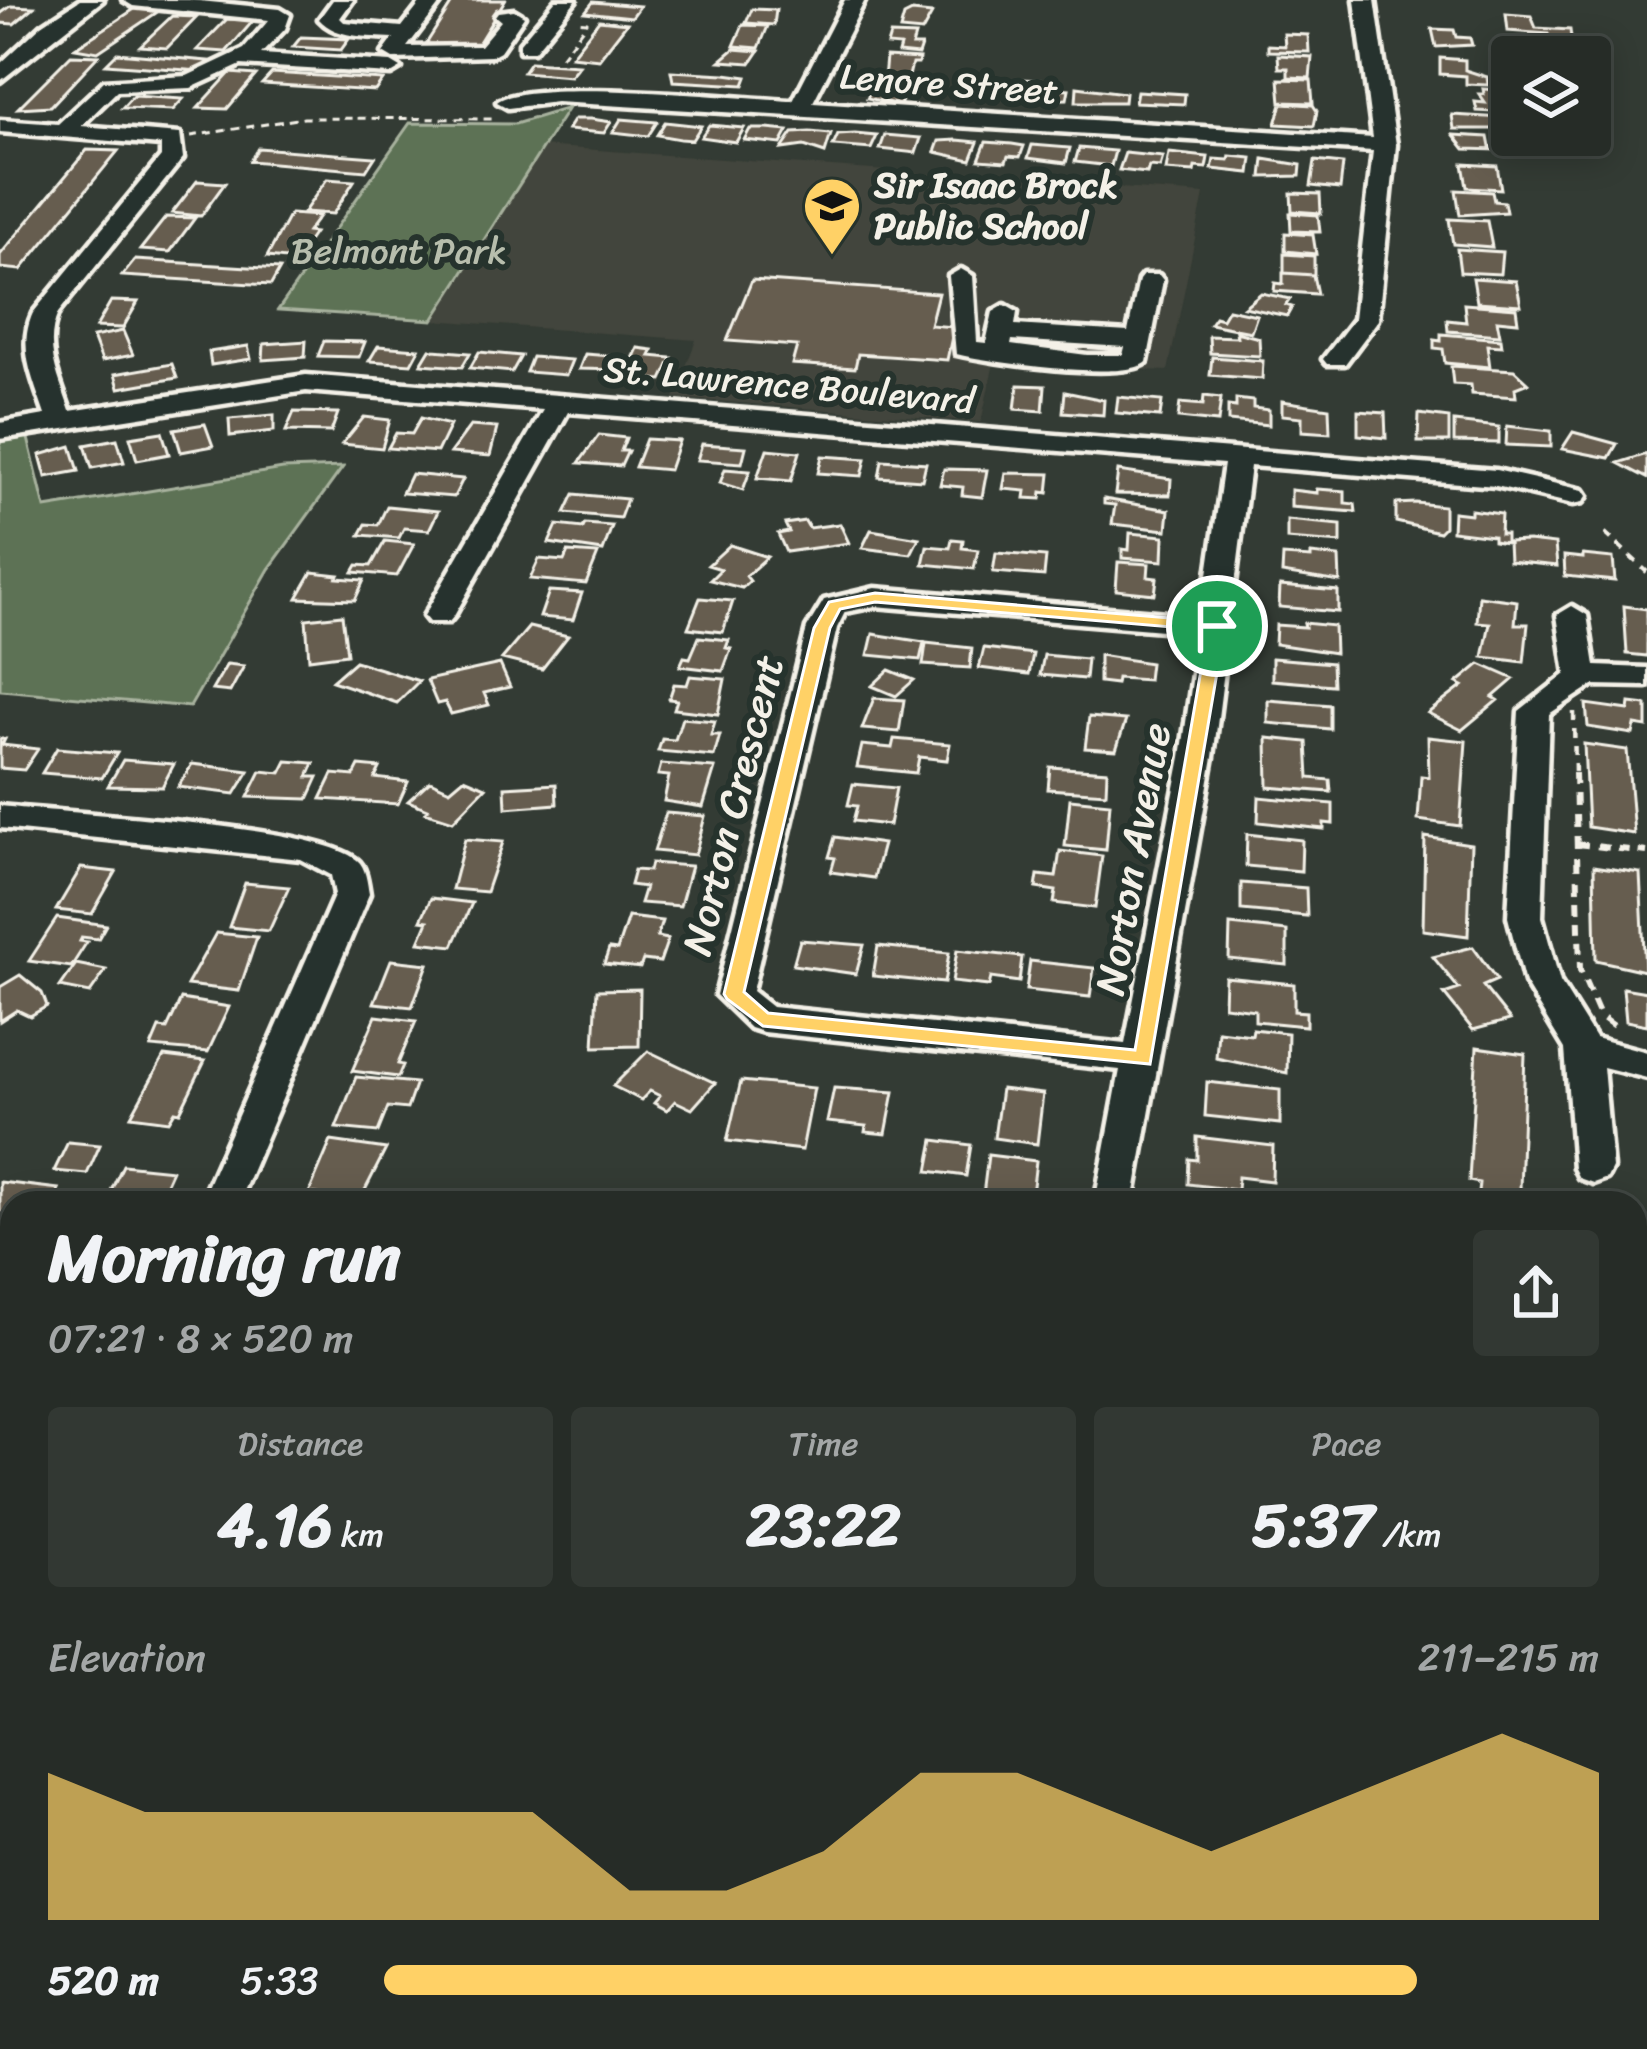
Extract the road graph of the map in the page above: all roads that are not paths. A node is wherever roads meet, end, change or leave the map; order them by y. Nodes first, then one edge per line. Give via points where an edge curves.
1 (93, 0) edge
2 (133, 0) edge
3 (343, 0) edge
4 (433, 0) edge
5 (855, 0) edge
6 (1365, 0) edge
7 (574, 5) edge
8 (506, 16) dead end
9 (407, 33) junction
10 (527, 47) dead end
11 (355, 50) dead end
12 (235, 59) junction
13 (392, 60) junction
14 (0, 75) edge
15 (800, 108) junction
16 (507, 111) road end
17 (0, 126) edge
18 (64, 130) junction
19 (1385, 145) junction
20 (961, 276) dead end
21 (1151, 280) dead end
22 (1336, 358) dead end
23 (560, 403) junction
24 (60, 420) junction
25 (0, 431) edge
26 (1238, 457) junction
27 (1574, 496) dead end
28 (1572, 615) dead end
29 (439, 616) dead end
30 (1217, 626) junction
31 (1647, 677) edge
32 (1582, 687) junction
33 (11, 818) edge
34 (0, 848) edge
35 (1583, 1048) junction
36 (1143, 1058) junction
37 (1647, 1065) edge
38 (1593, 1168) dead end
39 (224, 1191) edge
40 (1116, 1191) edge

1 - 14 street
2 - 12 street via 280,15 264,43
3 - 9 street via 329,19 338,27
4 - 9 street
5 - 15 street
6 - 19 street
7 - 10 street
8 - 13 street via 514,16 484,52
9 - 13 street
11 - 13 street
12 - 13 street
12 - 18 street via 184,85 111,85
15 - 16 street, Lenore Street via 556,96
15 - 19 street, Lenore Street
17 - 18 street
18 - 24 street via 172,139 172,158 39,328
19 - 22 street via 1366,320
20 - 21 street via 965,349 1001,332 1118,364 1134,362
23 - 24 street, St. Lawrence Boulevard via 306,383
23 - 26 street, St. Lawrence Boulevard
23 - 29 street
24 - 25 street, St. Lawrence Boulevard
26 - 27 street, St. Lawrence Boulevard via 1496,478
26 - 30 street, Norton Avenue
28 - 32 street
30 - 36 street, Norton Avenue
30 - 36 street, Norton Crescent via 890,598 834,606 822,628 734,994 763,1019
31 - 32 street via 1594,672
32 - 35 street via 1567,682 1534,711 1525,917 1543,983
33 - 34 street
33 - 39 street via 308,849 347,868 352,894
35 - 37 street
35 - 38 street
36 - 40 street, Norton Avenue

